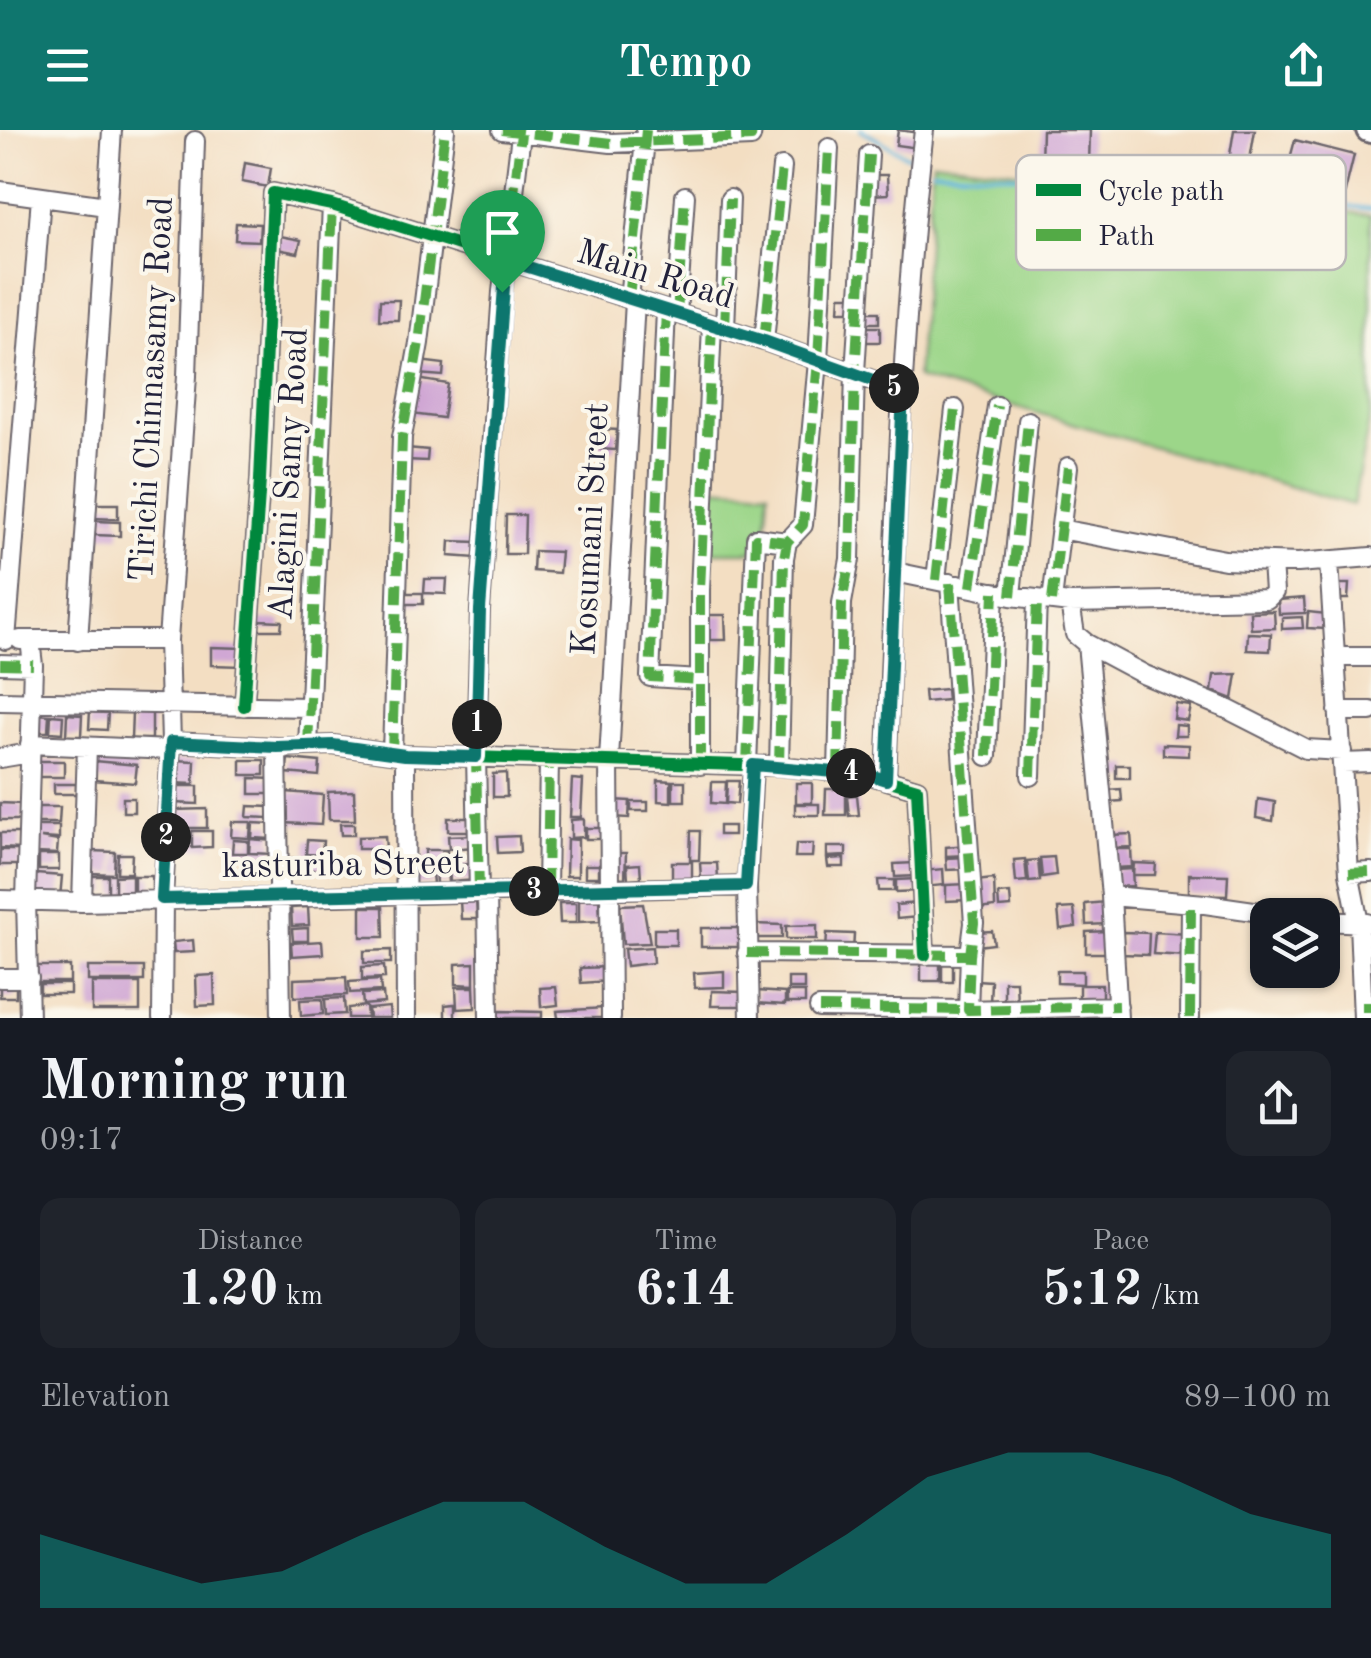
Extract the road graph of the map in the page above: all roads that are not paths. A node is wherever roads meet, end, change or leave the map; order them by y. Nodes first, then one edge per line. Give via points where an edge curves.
1 (112, 130) edge
2 (445, 130) edge
3 (502, 130) edge
4 (752, 130) edge
5 (924, 130) edge
6 (522, 134) junction
7 (646, 136) edge
8 (195, 142) dead end
9 (829, 148) dead end
10 (869, 155) dead end
11 (782, 167) dead end
12 (0, 191) edge
13 (685, 196) dead end
14 (41, 197) junction
15 (730, 198) dead end
16 (332, 205) junction
17 (106, 206) junction
18 (431, 237) junction
19 (506, 260) junction
20 (632, 300) junction
21 (671, 312) junction
22 (718, 327) junction
23 (764, 341) junction
24 (818, 361) junction
25 (856, 372) junction
26 (903, 391) junction
27 (997, 406) dead end
28 (955, 409) dead end
29 (1028, 421) dead end
30 (1068, 467) dead end
31 (1060, 529) junction
32 (787, 542) junction
33 (1371, 557) edge
34 (1272, 562) junction
35 (1329, 562) junction
36 (895, 572) junction
37 (943, 582) junction
38 (971, 588) junction
39 (1003, 594) junction
40 (1053, 601) junction
41 (3, 640) edge
42 (30, 640) junction
43 (168, 640) junction
44 (78, 641) junction
45 (1087, 644) junction
46 (1336, 657) junction
47 (1371, 657) edge
48 (0, 664) edge
49 (33, 665) junction
50 (700, 680) junction
51 (0, 701) edge
52 (31, 702) junction
53 (172, 704) junction
54 (244, 706) junction
55 (309, 707) junction
56 (1371, 710) edge
57 (1338, 712) junction
58 (87, 746) junction
59 (171, 746) junction
60 (308, 746) junction
61 (277, 747) junction
62 (30, 748) junction
63 (398, 754) junction
64 (987, 756) dead end
65 (476, 757) junction
66 (1342, 757) junction
67 (0, 758) edge
68 (549, 759) junction
69 (609, 760) junction
70 (1371, 762) edge
71 (700, 765) junction
72 (750, 765) junction
73 (779, 766) junction
74 (838, 772) junction
75 (1030, 776) dead end
76 (886, 780) junction
77 (1371, 872) edge
78 (1348, 874) junction
79 (746, 886) junction
80 (610, 888) junction
81 (547, 890) junction
82 (483, 892) junction
83 (405, 894) junction
84 (279, 896) junction
85 (1111, 896) junction
86 (162, 899) junction
87 (0, 900) edge
88 (26, 900) junction
89 (82, 902) junction
90 (1191, 902) junction
91 (1250, 910) edge
92 (1340, 922) edge
93 (1365, 923) edge
94 (748, 953) junction
95 (925, 955) junction
96 (970, 955) junction
97 (0, 978) edge
98 (29, 978) junction
99 (819, 1008) dead end
100 (968, 1010) junction
101 (1366, 1011) edge
102 (1118, 1012) edge
103 (29, 1018) edge
104 (162, 1018) edge
105 (281, 1018) edge
106 (406, 1018) edge
107 (489, 1018) edge
108 (611, 1018) edge
109 (750, 1018) edge
110 (1190, 1018) edge

1 - 17 street
2 - 18 street
3 - 6 street
4 - 7 street via 751,137
5 - 26 street
6 - 7 street via 611,143
6 - 19 street
7 - 20 street, Kosumani Street
8 - 43 street, Tirichi Chinnasamy Road
9 - 24 street
10 - 25 street
11 - 23 street
12 - 14 street
13 - 21 street
14 - 17 street
14 - 41 street
15 - 22 street
16 - 18 street, Main Road
16 - 54 street, Main Road via 273,194
16 - 55 street, Alagini Samy Road
17 - 44 street
18 - 19 street, Main Road
18 - 63 street via 402,437
19 - 20 street, Main Road
19 - 65 street
20 - 21 street, Main Road
20 - 69 street, Kosumani Street
21 - 22 street, Main Road
21 - 50 street via 650,677
22 - 23 street, Main Road
22 - 50 street
23 - 24 street, Main Road
24 - 25 street, Main Road
24 - 32 street via 804,525
25 - 26 street, Main Road
25 - 74 street
26 - 36 street
27 - 38 street
28 - 37 street
29 - 39 street
30 - 31 street
31 - 34 street via 1225,560
31 - 40 street
32 - 72 street via 756,538
32 - 73 street
33 - 35 street
34 - 35 street
34 - 40 street via 1274,592 1267,599
35 - 46 street
36 - 37 street
36 - 76 street
37 - 38 street
37 - 96 street via 974,923
38 - 39 street
39 - 40 street
39 - 64 street
40 - 45 street
40 - 75 street
41 - 42 street
42 - 44 street
42 - 49 street
43 - 44 street
43 - 53 street, Tirichi Chinnasamy Road
45 - 66 street via 1306,749
45 - 85 street
46 - 47 street
46 - 57 street
48 - 49 street
49 - 52 street
50 - 71 street
51 - 52 street
52 - 53 street
52 - 62 street
53 - 54 street
53 - 59 street, Tirichi Chinnasamy Road
54 - 55 street
55 - 60 street, Alagini Samy Road
56 - 57 street
57 - 66 street
58 - 59 street
58 - 62 street
58 - 89 street
59 - 61 street
59 - 86 street, Tirichi Chinnasamy Road
60 - 61 street
60 - 63 street
61 - 84 street
62 - 67 street
62 - 88 street
63 - 65 street
63 - 83 street
65 - 68 street
65 - 82 street
66 - 70 street
66 - 78 street
68 - 69 street
68 - 81 street
69 - 71 street
69 - 80 street, Kosumani Street
71 - 72 street
72 - 73 street
72 - 79 street
73 - 74 street
74 - 76 street
76 - 95 street via 917,789
77 - 78 street
78 - 93 street
79 - 80 street, kasturiba Street
79 - 94 street
80 - 81 street, kasturiba Street
80 - 108 street, Kosumani Street
81 - 82 street, kasturiba Street
82 - 83 street, kasturiba Street
82 - 107 street
83 - 84 street, kasturiba Street
83 - 106 street
84 - 86 street, kasturiba Street
84 - 105 street
85 - 90 street
85 - 102 street
86 - 89 street, kasturiba Street
86 - 104 street, Tirichi Chinnasamy Road
87 - 88 street, kasturiba Street
88 - 89 street, kasturiba Street
88 - 98 street
90 - 91 street
90 - 110 street
92 - 93 street
93 - 101 street
94 - 95 street
94 - 109 street
95 - 96 street
96 - 100 street
97 - 98 street
98 - 103 street
99 - 100 street
100 - 102 street

